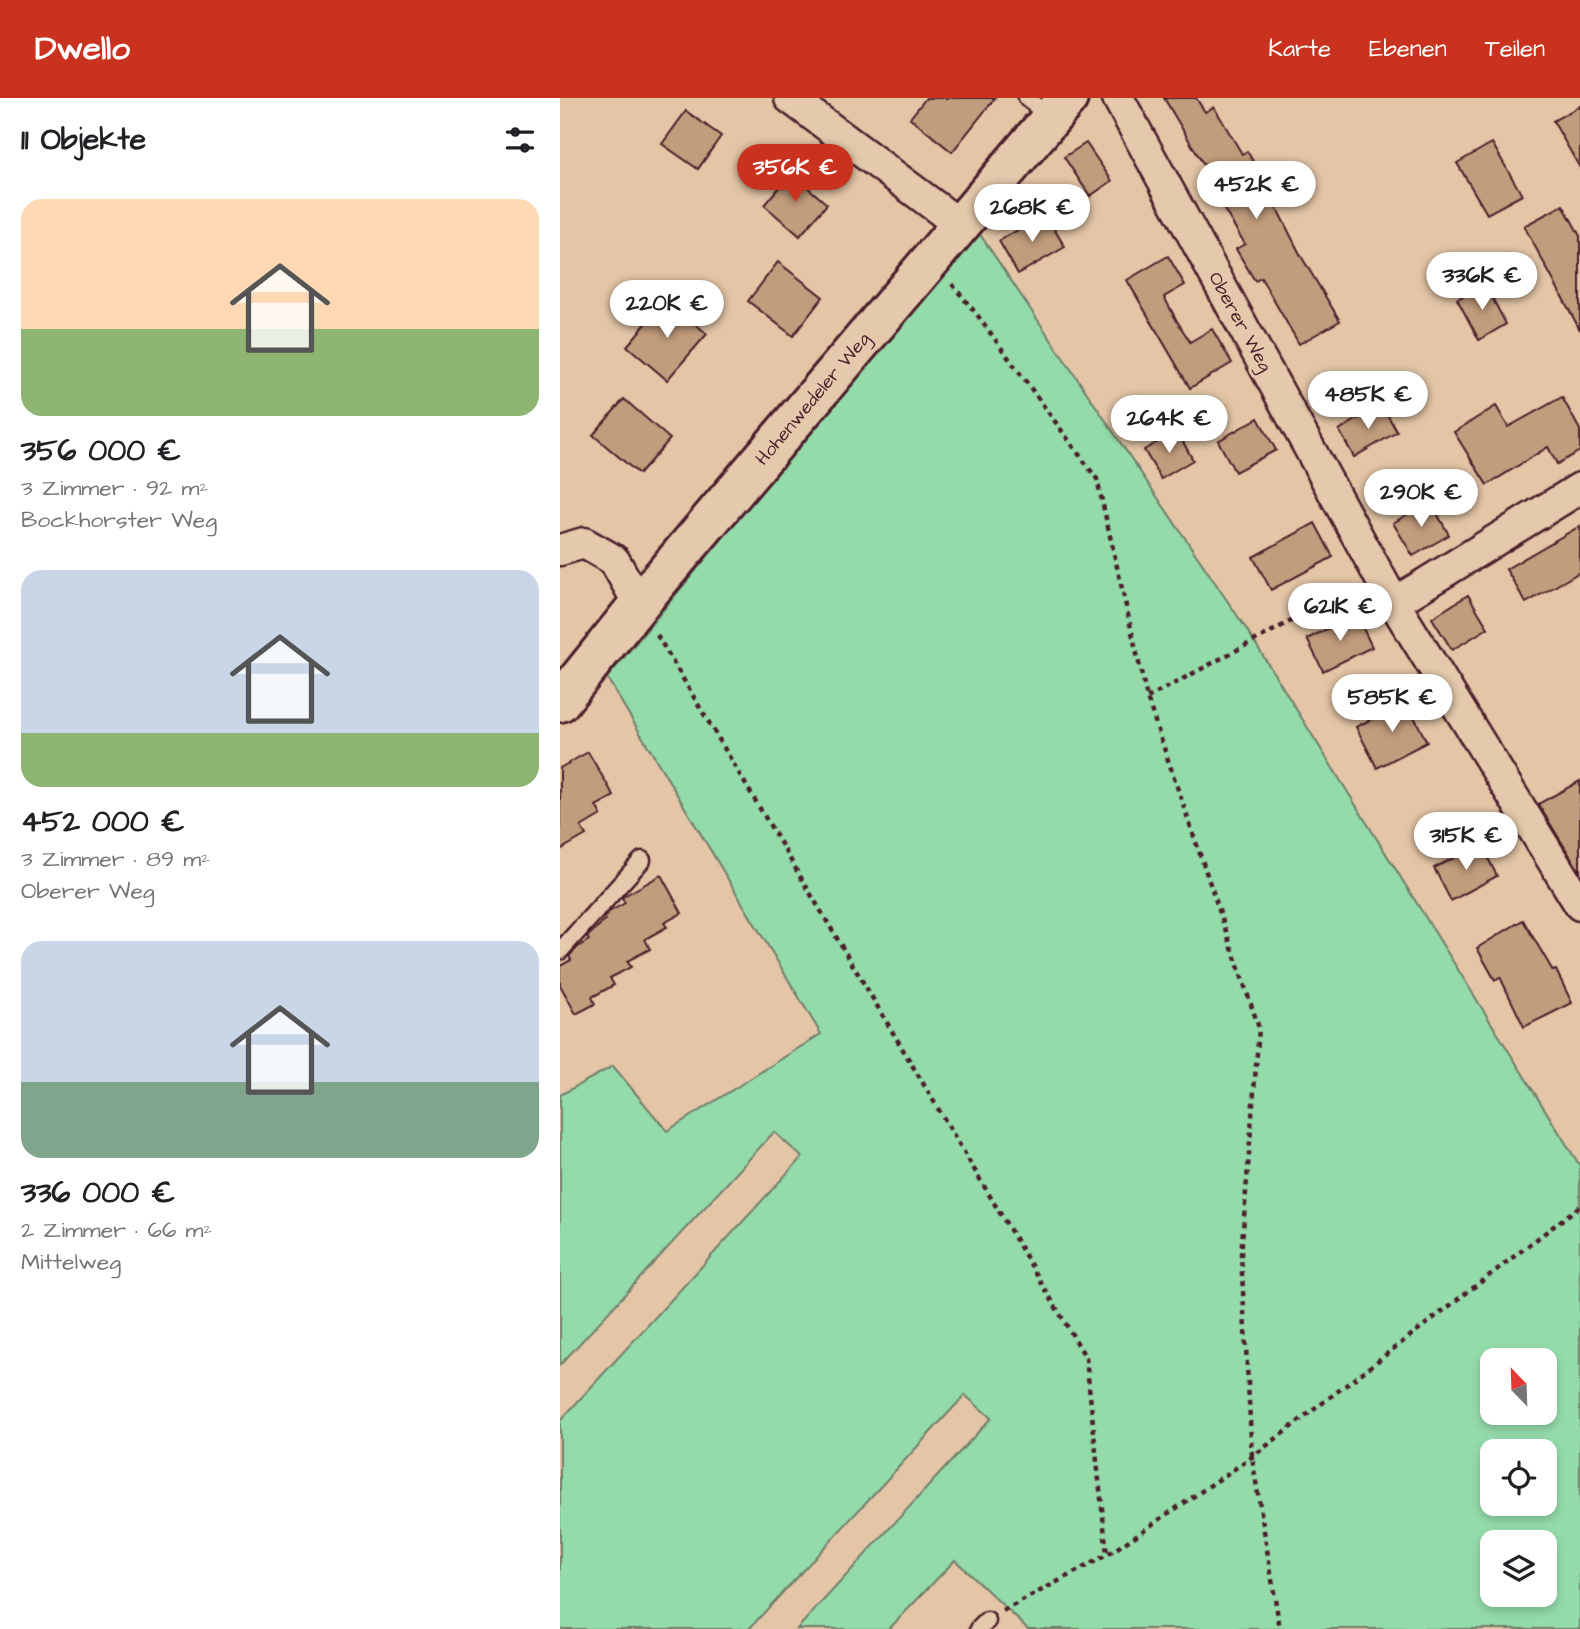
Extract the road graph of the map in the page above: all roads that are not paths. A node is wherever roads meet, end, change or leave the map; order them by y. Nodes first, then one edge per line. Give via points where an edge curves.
1 (790, 98) edge
2 (1118, 98) edge
3 (1049, 105) edge
4 (960, 225) junction
5 (1580, 488) edge
6 (560, 550) edge
7 (1394, 603) junction
8 (639, 604) junction
9 (560, 702) edge
10 (642, 860) dead end
11 (1580, 905) edge
12 (560, 951) edge

1 - 4 street
2 - 7 street, Oberer Weg
3 - 4 street, Hohenwedeler Weg
4 - 8 street, Hohenwedeler Weg
5 - 7 street
6 - 8 street via 584,543 614,560
7 - 11 street, Oberer Weg
8 - 9 street, Hohenwedeler Weg
10 - 12 lane

